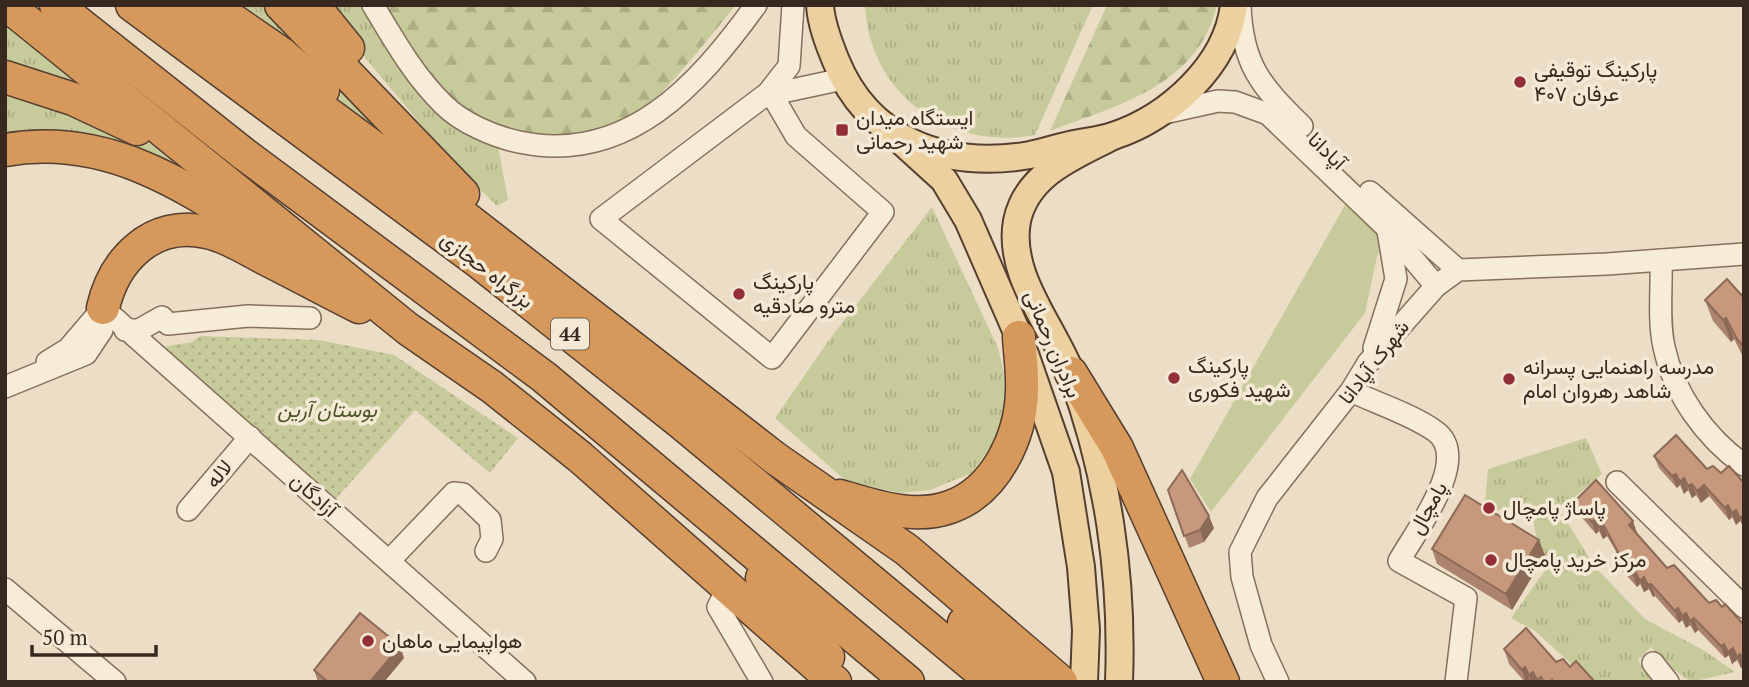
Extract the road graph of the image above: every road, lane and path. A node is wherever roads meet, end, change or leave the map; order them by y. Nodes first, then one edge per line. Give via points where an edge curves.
1 (7, 5) edge
2 (56, 5) edge
3 (132, 5) edge
4 (164, 5) edge
5 (211, 5) edge
6 (281, 5) edge
7 (313, 5) edge
8 (373, 5) edge
9 (756, 5) edge
10 (793, 5) edge
11 (820, 5) edge
12 (1234, 5) edge
13 (1240, 5) edge
14 (789, 66) junction
15 (5, 77) edge
16 (843, 79) junction
17 (798, 91) junction
18 (1155, 116) junction
19 (1113, 136) junction
20 (900, 140) junction
21 (5, 150) edge
22 (396, 163) junction
23 (220, 177) junction
24 (479, 209) junction
25 (1387, 228) junction
26 (1744, 254) edge
27 (1661, 260) junction
28 (1458, 270) junction
29 (1436, 286) junction
30 (359, 307) junction
31 (310, 317) dead end
32 (114, 319) junction
33 (408, 329) junction
34 (1018, 337) junction
35 (618, 338) junction
36 (1368, 363) junction
37 (1070, 373) junction
38 (5, 376) edge
39 (5, 387) edge
40 (1351, 391) junction
41 (250, 437) junction
42 (775, 458) junction
43 (1744, 465) edge
44 (1616, 482) dead end
45 (703, 507) junction
46 (188, 510) dead end
47 (848, 511) junction
48 (486, 551) dead end
49 (389, 561) junction
50 (728, 587) junction
51 (5, 589) edge
52 (1744, 607) edge
53 (764, 622) junction
54 (1653, 663) dead end
55 (115, 682) edge
56 (525, 682) edge
57 (762, 682) edge
58 (801, 682) edge
59 (835, 682) edge
60 (848, 682) edge
61 (908, 682) edge
62 (993, 682) edge
63 (1018, 682) edge
64 (1061, 682) edge
65 (1084, 682) edge
66 (1119, 682) edge
67 (1223, 682) edge
68 (1279, 682) edge
69 (1456, 682) edge
70 (1668, 682) edge

1 - 23 highway
2 - 45 highway, 44 via 244,154 544,377
3 - 62 highway, بزرگراه حجازی / 44 via 480,263
4 - 22 highway via 310,100
5 - 22 highway via 282,54
6 - 24 highway
7 - 24 highway
8 - 9 street via 408,64 445,107 499,138 546,148 623,134 649,118 728,43
10 - 14 street
11 - 16 main road, برادران رحمانی
12 - 18 main road via 1219,48 1194,86
13 - 28 street, آپادانا via 1241,32 1264,89
14 - 17 street via 788,83
14 - 17 street via 768,93 601,219 772,358 883,212 796,136 775,100 782,92
15 - 23 highway via 114,116
16 - 17 street
16 - 20 main road, برادران رحمانی via 863,108
18 - 19 main road
18 - 25 street, آپادانا via 1218,101 1236,102 1268,114
19 - 20 main road via 1024,156 994,157 952,157
19 - 37 main road, برادران رحمانی via 1048,170 1028,193 1017,220 1016,258
20 - 34 main road, برادران رحمانی via 944,180 968,220
21 - 30 highway via 63,146 128,160 222,210
22 - 35 highway
23 - 33 highway
24 - 35 highway
25 - 29 street, آپادانا
25 - 36 street via 1396,279
26 - 27 street
27 - 28 street
27 - 43 street via 1663,346 1687,408
28 - 29 street, شهرک آپادانا
29 - 36 street, شهرک آپادانا
30 - 32 highway via 222,237 185,229 134,250 113,276
30 - 33 highway
31 - 32 street via 248,316 168,324 162,317 139,330
32 - 38 street via 56,358
32 - 39 street via 86,354
32 - 41 street, آزادگان
33 - 50 highway via 492,387 580,457
34 - 42 highway via 1022,391 1017,427 996,470 979,489 950,508 911,512 875,507 838,495
34 - 65 main road, برادران رحمانی via 1066,472 1081,567
35 - 42 highway
36 - 40 street, شهرک آپادانا
37 - 66 main road, برادران رحمانی via 1105,490 1118,588
37 - 67 highway via 1117,449
40 - 68 street, شهرک آپادانا via 1267,498 1240,552 1261,646
40 - 69 street, پامچال via 1437,432 1449,455 1446,479 1399,561 1466,598
41 - 46 street, لاله
41 - 49 street, آزادگان
42 - 47 highway
44 - 52 street
45 - 60 highway
45 - 61 highway, 44
47 - 63 highway
47 - 64 highway via 907,550
48 - 49 street via 492,539 491,520 463,494 454,493
49 - 56 street, آزادگان
50 - 53 highway
50 - 57 street via 718,607
51 - 55 street
53 - 58 highway
53 - 59 highway
54 - 70 street

